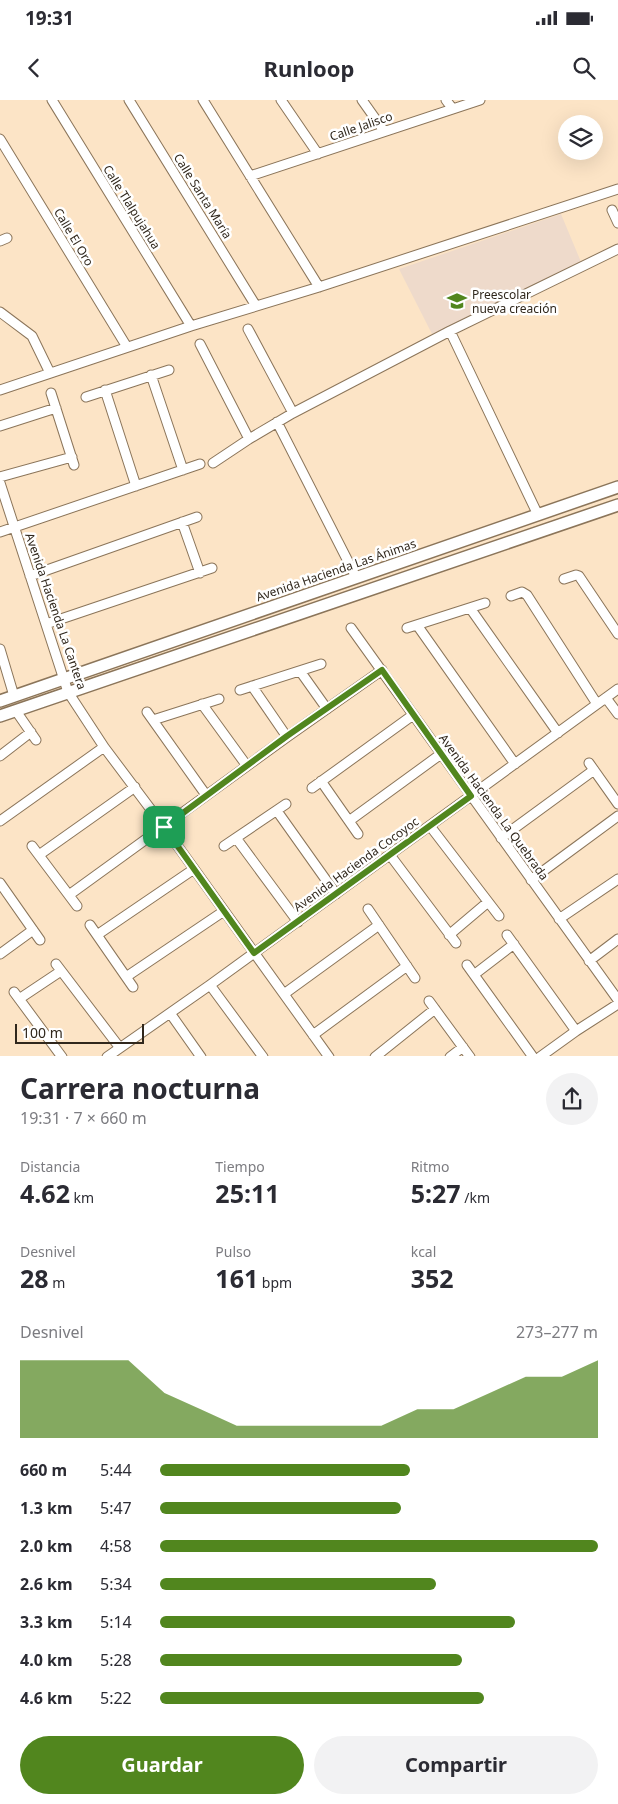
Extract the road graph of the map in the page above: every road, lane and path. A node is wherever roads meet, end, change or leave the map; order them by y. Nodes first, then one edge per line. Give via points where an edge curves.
1 (52, 100) edge
2 (129, 100) edge
3 (203, 100) edge
4 (281, 100) edge
5 (362, 100) edge
6 (446, 100) edge
7 (480, 100) edge
8 (452, 108) junction
9 (384, 131) junction
10 (0, 139) edge
11 (318, 154) junction
12 (250, 176) junction
13 (618, 189) edge
14 (612, 210) dead end
15 (618, 223) edge
16 (618, 250) edge
17 (318, 287) junction
18 (256, 306) junction
19 (0, 312) edge
20 (191, 326) junction
21 (248, 329) dead end
22 (450, 331) junction
23 (200, 344) dead end
24 (127, 347) junction
25 (169, 370) dead end
26 (50, 373) junction
27 (151, 376) junction
28 (0, 390) edge
29 (105, 390) junction
30 (51, 393) dead end
31 (86, 397) dead end
32 (56, 408) junction
33 (293, 414) junction
34 (277, 422) junction
35 (0, 426) edge
36 (249, 439) junction
37 (213, 463) dead end
38 (200, 464) dead end
39 (183, 470) junction
40 (0, 476) edge
41 (0, 483) edge
42 (136, 486) junction
43 (618, 487) edge
44 (590, 497) junction
45 (618, 505) edge
46 (595, 513) junction
47 (538, 515) junction
48 (197, 517) dead end
49 (182, 522) junction
50 (14, 527) junction
51 (0, 532) edge
52 (212, 568) dead end
53 (200, 573) junction
54 (30, 576) junction
55 (356, 577) junction
56 (564, 579) dead end
57 (511, 596) dead end
58 (485, 603) dead end
59 (470, 608) junction
60 (46, 624) junction
61 (418, 625) junction
62 (351, 628) dead end
63 (407, 628) dead end
64 (618, 634) edge
65 (0, 649) edge
66 (321, 664) dead end
67 (382, 670) junction
68 (300, 671) junction
69 (63, 680) junction
70 (252, 686) junction
71 (618, 689) edge
72 (240, 690) dead end
73 (68, 692) junction
74 (14, 696) junction
75 (606, 698) junction
76 (219, 699) dead end
77 (0, 700) edge
78 (202, 704) junction
79 (597, 704) junction
80 (327, 709) junction
81 (16, 711) junction
82 (147, 712) dead end
83 (413, 714) junction
84 (618, 714) edge
85 (0, 716) edge
86 (153, 720) junction
87 (558, 733) junction
88 (287, 736) junction
89 (104, 747) junction
90 (441, 754) junction
91 (0, 756) edge
92 (516, 764) junction
93 (247, 766) junction
94 (320, 781) junction
95 (135, 787) junction
96 (312, 788) dead end
97 (206, 795) junction
98 (471, 796) junction
99 (286, 804) dead end
100 (618, 804) edge
101 (277, 810) junction
102 (618, 816) edge
103 (0, 821) edge
104 (349, 821) junction
105 (430, 826) junction
106 (164, 827) junction
107 (358, 834) dead end
108 (236, 838) junction
109 (501, 838) junction
110 (32, 846) dead end
111 (224, 846) dead end
112 (39, 855) junction
113 (390, 855) junction
114 (194, 870) junction
115 (618, 878) edge
116 (531, 880) junction
117 (0, 883) edge
118 (336, 894) junction
119 (69, 895) junction
120 (488, 902) junction
121 (77, 906) dead end
122 (368, 909) dead end
123 (224, 911) junction
124 (498, 916) dead end
125 (559, 919) junction
126 (298, 922) junction
127 (90, 925) dead end
128 (379, 925) junction
129 (33, 930) junction
130 (97, 935) junction
131 (449, 935) junction
132 (507, 935) dead end
133 (618, 939) edge
134 (40, 940) dead end
135 (456, 943) dead end
136 (514, 944) junction
137 (254, 953) junction
138 (0, 954) edge
139 (589, 961) junction
140 (467, 965) dead end
141 (407, 966) junction
142 (475, 974) junction
143 (126, 977) junction
144 (415, 978) dead end
145 (210, 985) junction
146 (133, 987) dead end
147 (284, 994) junction
148 (618, 1000) edge
149 (618, 1004) edge
150 (170, 1013) junction
151 (576, 1031) junction
152 (313, 1034) junction
153 (463, 1047) junction
154 (120, 1048) junction
155 (62, 1056) edge
156 (107, 1056) edge
157 (202, 1056) edge
158 (263, 1056) edge
159 (329, 1056) edge
160 (376, 1056) edge
161 (450, 1056) edge
162 (470, 1056) edge
163 (534, 1056) edge
164 (540, 1056) edge

1 - 20 street, Calle Tlalpujahua
2 - 18 street, Calle Santa María
3 - 12 street
4 - 11 street
5 - 9 street
6 - 8 street
7 - 8 street, Calle Jalisco
8 - 9 street, Calle Jalisco
9 - 11 street, Calle Jalisco
10 - 24 street, Calle El Oro
11 - 12 street, Calle Jalisco
12 - 17 street
13 - 17 street
14 - 15 street
16 - 22 street
17 - 18 street
18 - 20 street
19 - 26 street via 32,336
20 - 24 street
21 - 33 street
22 - 33 street
22 - 47 street
23 - 36 street
24 - 26 street
25 - 27 street
26 - 28 street
27 - 29 street
27 - 39 street
29 - 31 street
29 - 42 street
30 - 32 street
32 - 35 street
32 - 40 street via 73,461
33 - 34 street
34 - 36 street
34 - 55 street
36 - 37 street
38 - 39 street
39 - 42 street
41 - 50 street, Avenida Hacienda La Cantera
42 - 50 street
43 - 44 street, Avenida Hacienda Las Ánimas
44 - 46 street
44 - 47 street, Avenida Hacienda Las Ánimas
45 - 46 street
46 - 73 street
47 - 55 street, Avenida Hacienda Las Ánimas
48 - 49 street
49 - 53 street
49 - 54 street
50 - 51 street
50 - 54 street, Avenida Hacienda La Cantera
52 - 53 street
53 - 60 street
54 - 60 street, Avenida Hacienda La Cantera
55 - 69 street, Avenida Hacienda Las Ánimas
56 - 64 street via 579,576
57 - 79 street via 522,592 527,594
58 - 59 street
59 - 61 street
59 - 87 street
60 - 69 street, Avenida Hacienda La Cantera
61 - 63 street
61 - 92 street
62 - 67 street, Avenida Hacienda La Quebrada
65 - 74 street
66 - 68 street
67 - 80 street
67 - 83 street, Avenida Hacienda La Quebrada
68 - 70 street
68 - 80 street
69 - 73 street, Avenida Hacienda La Cantera
69 - 74 street, Avenida Hacienda Las Ánimas
70 - 72 street
70 - 88 street
71 - 75 street, Avenida Hacienda Cocoyoc
73 - 81 street
73 - 89 street, Avenida Hacienda La Cantera
74 - 77 street, Avenida Hacienda Las Ánimas
75 - 79 street, Avenida Hacienda Cocoyoc
75 - 84 street
76 - 78 street
78 - 86 street
78 - 93 street
79 - 87 street, Avenida Hacienda Cocoyoc
80 - 88 street
81 - 85 street
81 - 91 street via 34,736
82 - 86 street
83 - 90 street, Avenida Hacienda La Quebrada
83 - 94 street
86 - 97 street
87 - 92 street, Avenida Hacienda Cocoyoc
88 - 93 street
89 - 95 street, Avenida Hacienda La Cantera
89 - 103 street
90 - 98 street, Avenida Hacienda La Quebrada
90 - 104 street
92 - 98 street, Avenida Hacienda Cocoyoc
93 - 97 street
94 - 96 street
94 - 104 street
95 - 106 street, Avenida Hacienda La Cantera
95 - 112 street
97 - 106 street
98 - 105 street, Avenida Hacienda Cocoyoc
98 - 109 street, Avenida Hacienda La Quebrada
99 - 101 street
100 - 109 street via 592,766
101 - 108 street
101 - 118 street
102 - 116 street
104 - 107 street
105 - 113 street, Avenida Hacienda Cocoyoc
105 - 120 street
106 - 114 street, Avenida Hacienda La Cantera
106 - 119 street
108 - 111 street
108 - 126 street
109 - 116 street, Avenida Hacienda La Quebrada
110 - 112 street
112 - 119 street
113 - 118 street, Avenida Hacienda Cocoyoc
113 - 131 street
114 - 123 street, Avenida Hacienda La Cantera
114 - 130 street
115 - 125 street
116 - 125 street, Avenida Hacienda La Quebrada
117 - 129 street
118 - 126 street, Avenida Hacienda Cocoyoc
119 - 121 street
120 - 124 street
120 - 131 street
122 - 128 street
123 - 137 street, Avenida Hacienda La Cantera
123 - 143 street
125 - 139 street, Avenida Hacienda La Quebrada
126 - 137 street, Avenida Hacienda Cocoyoc
127 - 130 street
128 - 141 street
128 - 147 street
129 - 134 street
129 - 138 street
130 - 143 street
131 - 135 street
132 - 136 street
133 - 139 street
136 - 142 street
136 - 151 street
137 - 145 street, Avenida Hacienda Cocoyoc
137 - 147 street, Avenida Hacienda La Cantera
139 - 148 street, Avenida Hacienda La Quebrada
140 - 142 street
141 - 144 street
141 - 152 street
142 - 163 street
143 - 146 street
145 - 150 street, Avenida Hacienda Cocoyoc
145 - 158 street
147 - 152 street, Avenida Hacienda La Cantera
149 - 151 street
150 - 154 street, Avenida Hacienda Cocoyoc
150 - 157 street
151 - 164 street
152 - 159 street, Avenida Hacienda La Cantera
153 - 160 street via 432,1005
153 - 161 street
153 - 162 street
154 - 155 street via 59,968 16,995
154 - 156 street, Avenida Hacienda Cocoyoc

